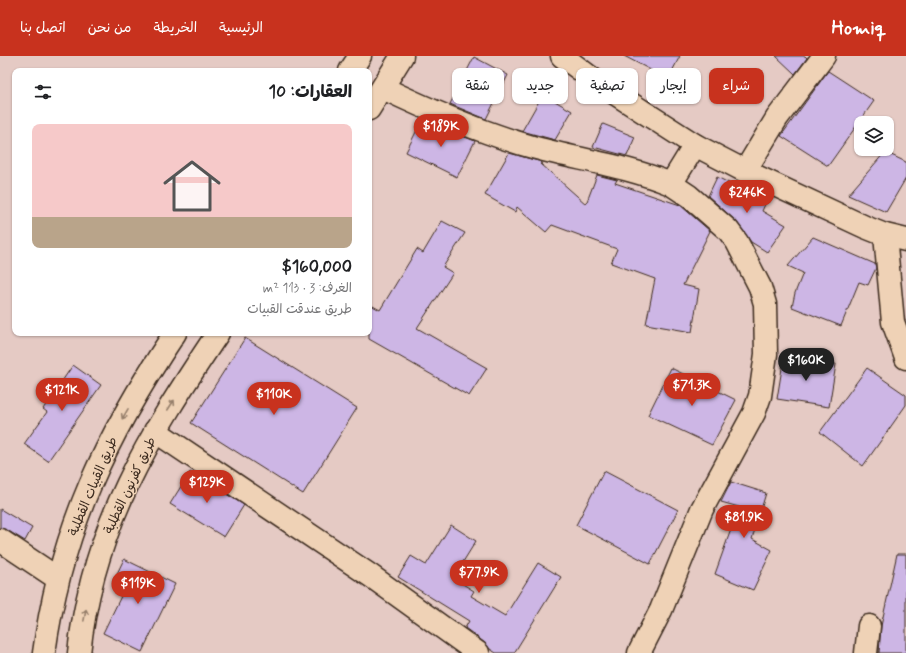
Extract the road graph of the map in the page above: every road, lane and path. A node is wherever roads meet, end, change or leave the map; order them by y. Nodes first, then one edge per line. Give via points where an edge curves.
1 (360, 56) edge
2 (402, 56) edge
3 (562, 56) edge
4 (824, 56) edge
5 (352, 68) edge
6 (383, 88) junction
7 (372, 104) edge
8 (695, 145) junction
9 (745, 171) junction
10 (671, 184) junction
11 (885, 235) junction
12 (906, 240) edge
13 (173, 336) edge
14 (216, 336) edge
15 (906, 358) edge
16 (155, 431) junction
17 (0, 540) edge
18 (57, 578) junction
19 (869, 626) dead end
20 (44, 653) edge
21 (79, 653) edge
22 (478, 653) edge
23 (638, 653) edge
24 (866, 653) edge

1 - 5 street
2 - 6 street
3 - 8 street via 594,80
4 - 9 street via 777,118
6 - 7 street
6 - 10 street via 440,116 475,129 537,148 648,174
8 - 9 street
8 - 10 street
9 - 11 street
10 - 23 street via 728,230 737,242 760,287 765,304 766,354 760,396 754,413 702,509 661,610
11 - 12 street
11 - 15 street via 893,322
13 -> 18 street, طريق القبيات القطلبة via 146,377 100,460 80,508
16 -> 14 street, طريق كفرنون القطلبة
21 -> 16 street, طريق كفرنون القطلبة via 89,594 104,537
16 - 22 street via 376,580
17 - 18 street
18 - 20 street, طريق القبيات القطلبة
19 - 24 street

